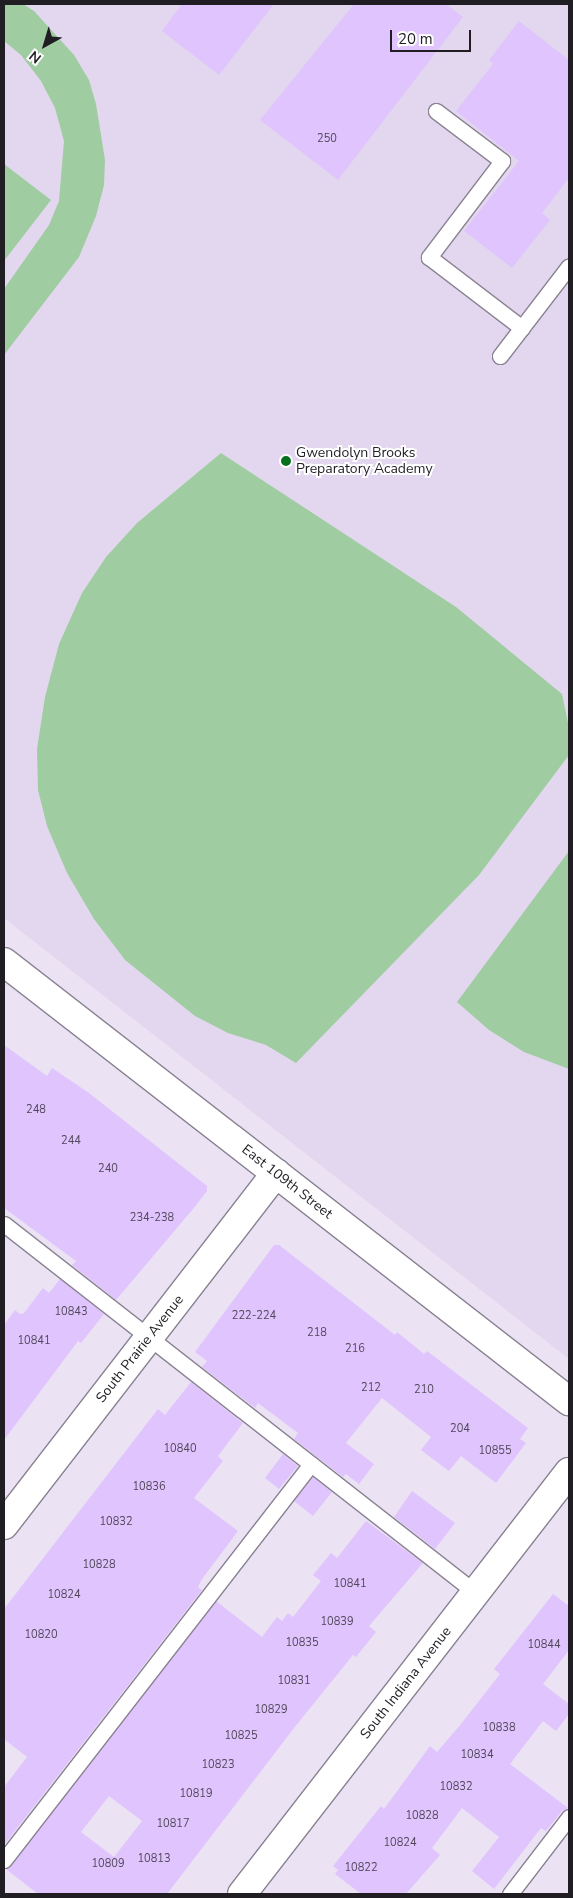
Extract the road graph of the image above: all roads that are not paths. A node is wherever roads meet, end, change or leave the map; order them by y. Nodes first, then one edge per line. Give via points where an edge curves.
1 (436, 111) dead end
2 (569, 266) edge
3 (522, 328) junction
4 (500, 356) dead end
5 (4, 962) edge
6 (276, 1173) junction
7 (4, 1224) edge
8 (149, 1338) junction
9 (569, 1401) edge
10 (311, 1464) junction
11 (569, 1472) edge
12 (4, 1525) edge
13 (476, 1593) junction
14 (569, 1817) edge
15 (4, 1860) edge
16 (242, 1894) edge
17 (510, 1894) edge

1 - 3 lane via 502,161 429,257
2 - 3 lane
3 - 4 lane
5 - 6 street, East 109th Street
6 - 8 street, South Prairie Avenue
6 - 9 street, East 109th Street
7 - 8 lane
8 - 10 lane
8 - 12 street, South Prairie Avenue
10 - 13 lane
10 - 15 lane
11 - 13 street, South Indiana Avenue
13 - 16 street, South Indiana Avenue
14 - 17 lane

